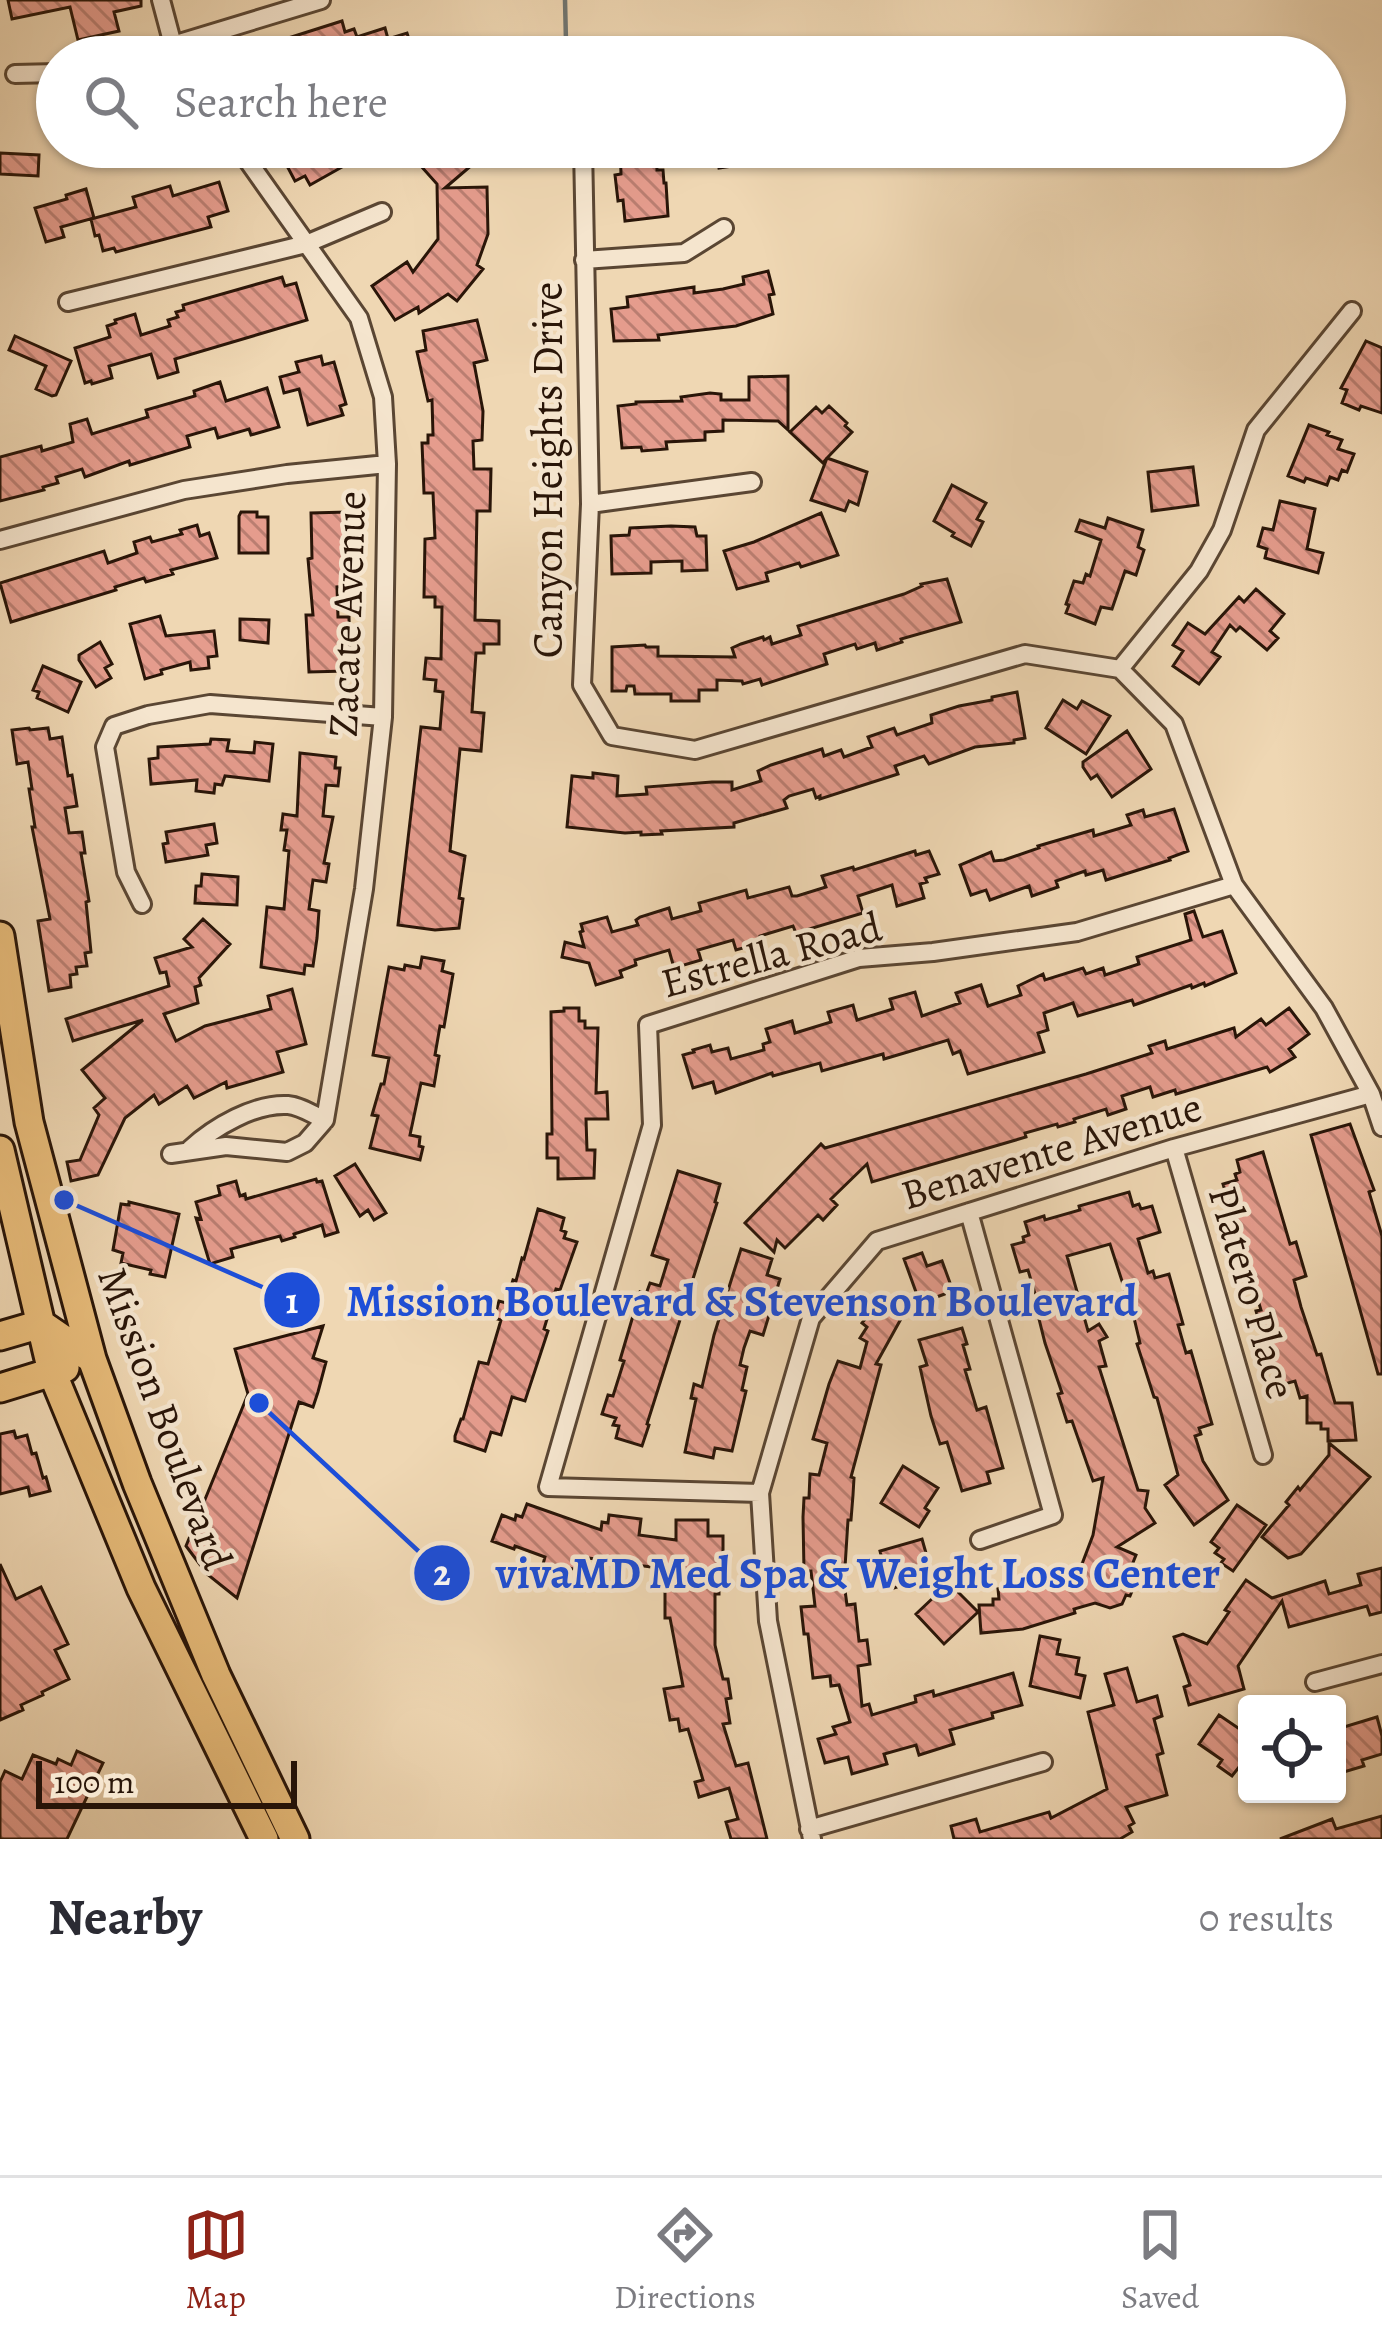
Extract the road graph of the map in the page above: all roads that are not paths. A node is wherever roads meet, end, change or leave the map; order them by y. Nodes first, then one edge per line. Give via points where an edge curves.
1 (161, 0) edge
2 (321, 0) edge
3 (172, 36) edge
4 (219, 36) edge
5 (15, 74) dead end
6 (36, 74) edge
7 (253, 168) edge
8 (583, 168) edge
9 (382, 212) dead end
10 (724, 228) dead end
11 (306, 244) junction
12 (584, 260) junction
13 (68, 302) dead end
14 (1352, 311) dead end
15 (387, 464) junction
16 (752, 482) dead end
17 (590, 504) junction
18 (0, 540) edge
19 (1120, 669) junction
20 (382, 717) junction
21 (1234, 885) junction
22 (142, 904) dead end
23 (0, 936) edge
24 (1372, 1094) junction
25 (325, 1120) junction
26 (1382, 1126) edge
27 (1174, 1148) junction
28 (0, 1150) edge
29 (969, 1212) junction
30 (41, 1324) junction
31 (0, 1336) edge
32 (92, 1358) junction
33 (52, 1372) junction
34 (0, 1388) edge
35 (1262, 1456) dead end
36 (760, 1493) junction
37 (980, 1540) dead end
38 (1382, 1664) edge
39 (1316, 1682) dead end
40 (1043, 1762) dead end
41 (810, 1834) edge
42 (264, 1839) edge
43 (295, 1839) edge

1 - 3 street
2 - 4 street
5 - 6 street
7 - 11 street, Zacate Avenue
8 - 12 street, Canyon Heights Drive
9 - 11 street
10 - 12 street via 684,253
11 - 13 street
11 - 15 street, Zacate Avenue via 359,317 383,398
12 - 17 street, Canyon Heights Drive
14 - 19 street via 1256,430 1199,571
15 - 18 street via 184,490
15 - 20 street, Zacate Avenue
16 - 17 street
17 - 19 street, Canyon Heights Drive via 582,686 612,736 695,750 1025,654
19 - 21 street via 1174,724
20 - 22 street via 210,704 114,726 105,747 126,872
20 - 25 street, Zacate Avenue via 364,889
21 - 24 street via 1324,1008
21 - 36 street, Estrella Road via 1077,932 859,958 648,1025 652,1125 548,1487
23 - 32 main road, Mission Boulevard via 28,1123
24 - 26 street
24 - 27 street, Benavente Avenue
25 - 25 street via 287,1152 181,1151 274,1106
27 - 29 street, Benavente Avenue
27 - 35 street, Platero Place
28 - 30 main road, Mission Boulevard
29 - 36 street, Benavente Avenue via 877,1241 811,1318
29 - 37 street via 1053,1515
30 - 31 main road
30 - 32 main road
30 - 33 main road, Mission Boulevard
32 - 33 main road
32 - 43 main road, Mission Boulevard via 216,1675
33 - 34 main road
33 - 42 main road, Mission Boulevard via 141,1588
36 - 41 street, Benavente Avenue via 768,1621
38 - 39 street
40 - 41 street

